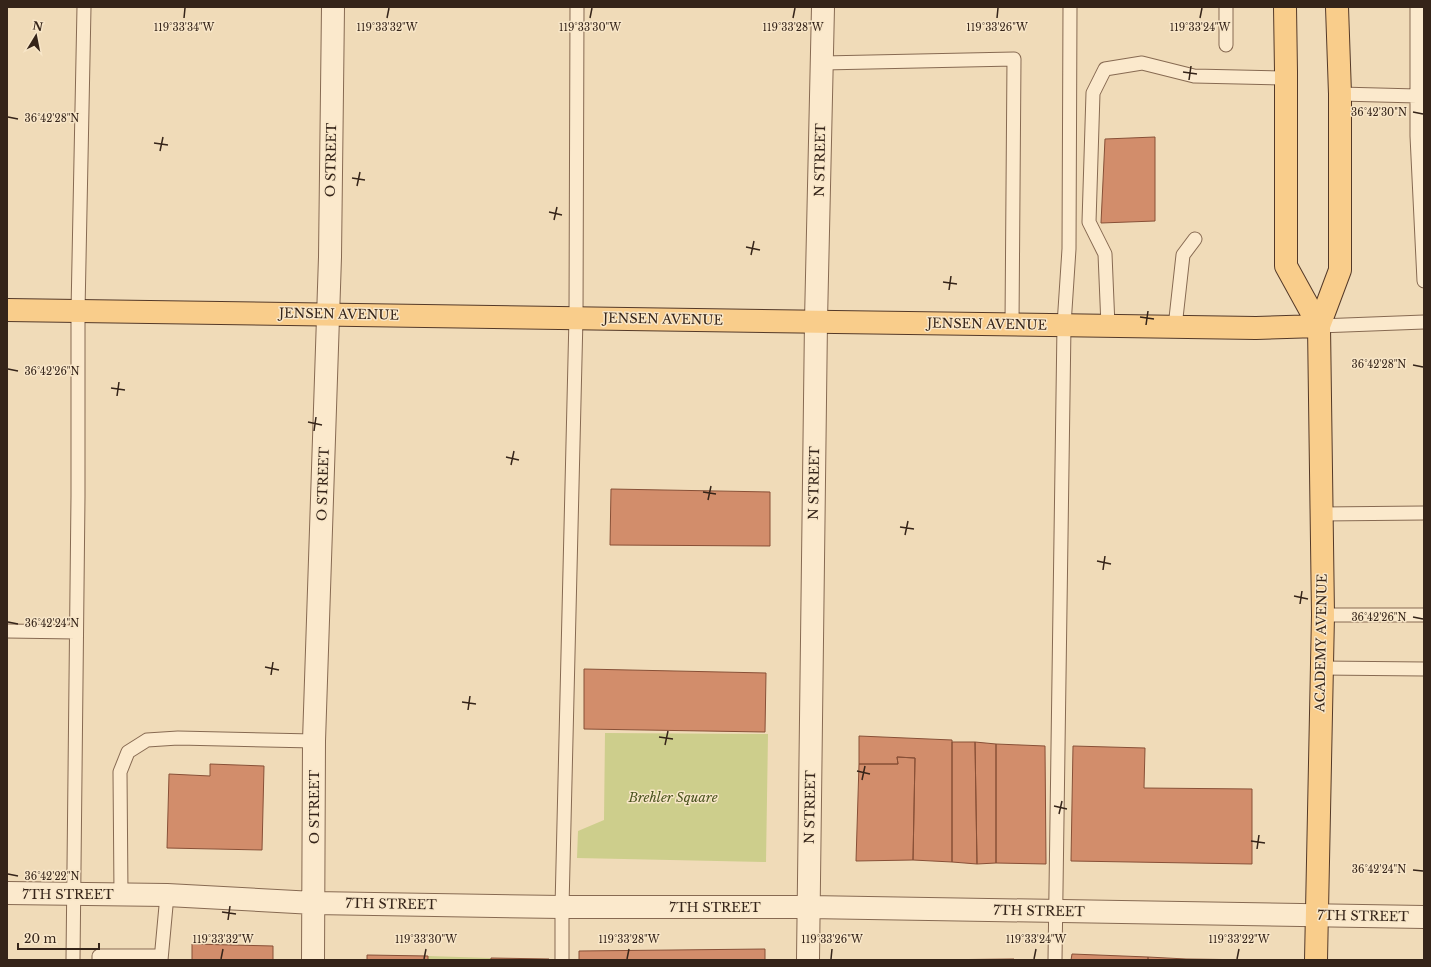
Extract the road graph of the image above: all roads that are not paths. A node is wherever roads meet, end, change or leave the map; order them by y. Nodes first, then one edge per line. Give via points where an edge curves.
1 (84, 7) edge
2 (333, 7) edge
3 (577, 7) edge
4 (824, 7) edge
5 (1070, 7) edge
6 (1226, 7) edge
7 (1285, 7) edge
8 (1337, 7) edge
9 (1417, 7) edge
10 (1226, 45) dead end
11 (1420, 54) edge
12 (823, 63) junction
13 (1286, 78) junction
14 (1340, 94) junction
15 (1417, 96) junction
16 (1420, 136) edge
17 (1195, 239) dead end
18 (1424, 281) edge
19 (7, 310) edge
20 (78, 310) junction
21 (328, 314) junction
22 (576, 317) junction
23 (816, 321) junction
24 (1424, 322) edge
25 (1012, 324) junction
26 (1064, 325) junction
27 (1108, 326) junction
28 (1319, 326) junction
29 (1174, 327) junction
30 (1424, 513) edge
31 (1321, 514) junction
32 (1323, 615) junction
33 (1424, 615) edge
34 (7, 631) edge
35 (76, 632) junction
36 (1321, 668) junction
37 (1424, 670) edge
38 (314, 741) junction
39 (7, 894) edge
40 (73, 894) junction
41 (121, 894) junction
42 (167, 895) junction
43 (314, 903) junction
44 (562, 907) junction
45 (809, 908) junction
46 (1056, 912) junction
47 (1316, 916) junction
48 (1424, 917) edge
49 (161, 958) edge
50 (73, 960) edge
51 (99, 960) edge
52 (313, 960) edge
53 (562, 960) edge
54 (808, 960) edge
55 (1055, 960) edge
56 (1316, 960) edge

1 - 20 lane
2 - 21 street, O STREET
3 - 22 lane
4 - 12 street, N STREET
5 - 26 lane via 1069,249
6 - 10 lane
7 - 13 main road
8 - 14 main road
9 - 11 lane
11 - 15 lane
12 - 23 street, N STREET
12 - 25 lane via 1014,59
13 - 27 lane via 1194,76 1142,63 1105,69 1093,93 1089,222 1106,254
13 - 28 main road via 1286,266
14 - 15 lane
14 - 28 main road via 1340,270
15 - 16 lane
16 - 18 lane
17 - 29 lane via 1183,255
19 - 20 main road, JENSEN AVENUE
20 - 21 main road, JENSEN AVENUE
20 - 35 lane
21 - 22 main road, JENSEN AVENUE
21 - 38 street, O STREET
22 - 23 main road, JENSEN AVENUE
22 - 44 lane
23 - 25 main road, JENSEN AVENUE
23 - 45 street, N STREET
24 - 28 lane
25 - 26 main road, JENSEN AVENUE
26 - 27 main road, JENSEN AVENUE
26 - 46 lane
27 - 29 main road, JENSEN AVENUE
28 - 29 main road, JENSEN AVENUE
28 - 31 main road, ACADEMY AVENUE
30 - 31 lane
31 - 32 main road, ACADEMY AVENUE
32 - 33 lane
32 - 36 main road, ACADEMY AVENUE
34 - 35 lane
35 - 40 lane
36 - 37 lane
36 - 47 main road, ACADEMY AVENUE
38 - 41 lane via 178,738 147,740 128,752 120,772
38 - 43 street, O STREET
39 - 40 street, 7TH STREET
40 - 41 street, 7TH STREET
40 - 50 lane
41 - 42 street, 7TH STREET
42 - 43 street, 7TH STREET
42 - 49 lane
43 - 44 street, 7TH STREET
43 - 52 street, O STREET
44 - 45 street, 7TH STREET
44 - 53 lane
45 - 46 street, 7TH STREET
45 - 54 street, N STREET
46 - 47 street, 7TH STREET
46 - 55 lane
47 - 48 street, 7TH STREET
47 - 56 main road, ACADEMY AVENUE
49 - 51 lane via 99,956

